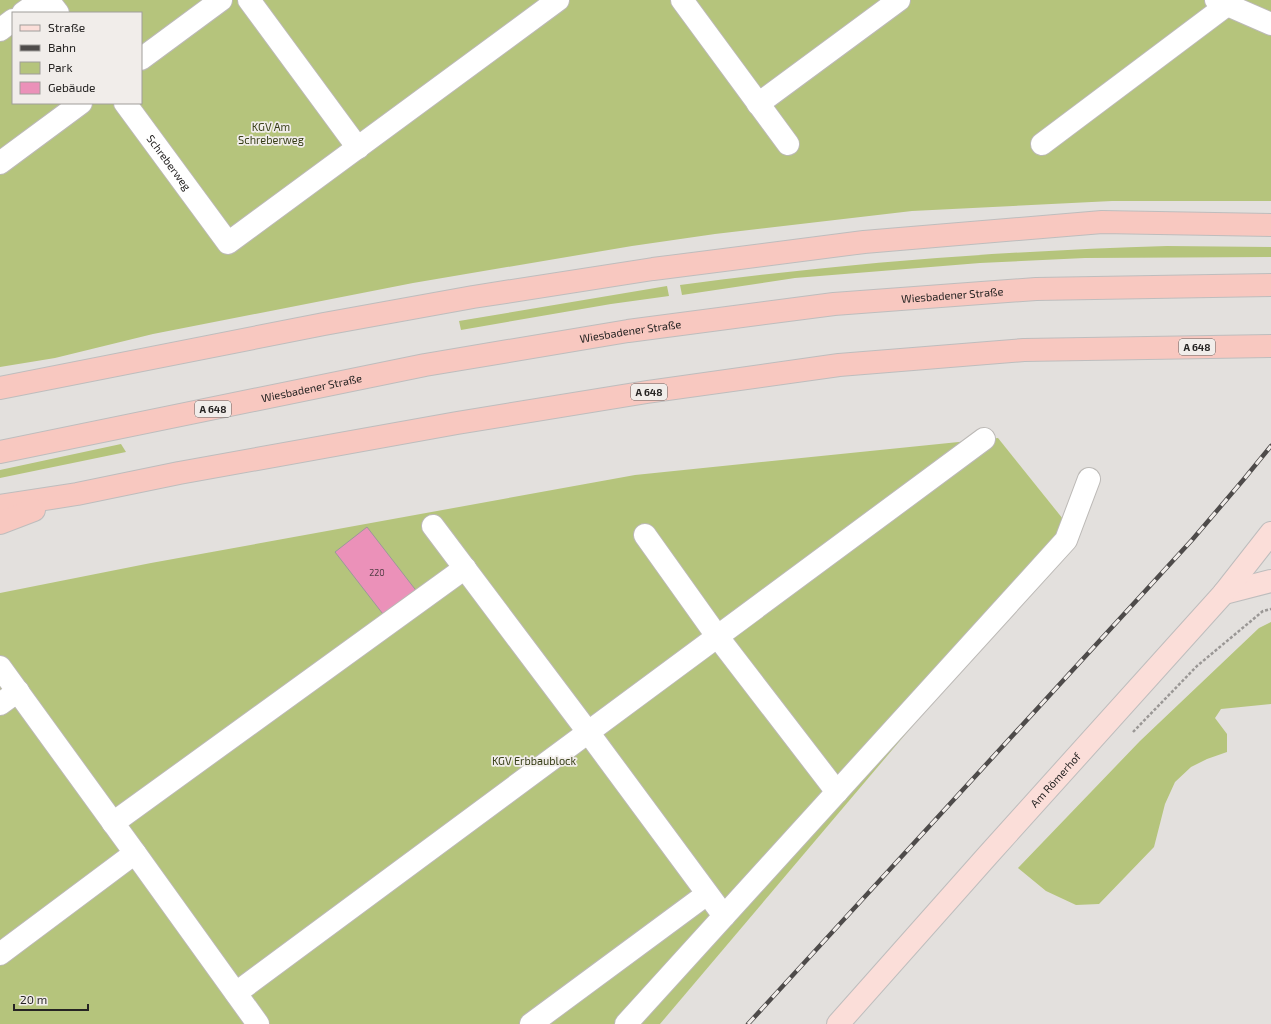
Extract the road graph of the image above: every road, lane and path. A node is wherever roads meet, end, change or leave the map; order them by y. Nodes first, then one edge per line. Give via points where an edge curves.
1 (41, 0) edge
2 (48, 0) edge
3 (221, 0) edge
4 (249, 0) edge
5 (558, 0) edge
6 (682, 0) edge
7 (899, 0) edge
8 (1222, 2) edge
9 (24, 12) edge
10 (57, 12) edge
11 (12, 21) edge
12 (1271, 24) edge
13 (0, 30) edge
14 (142, 58) edge
15 (80, 104) edge
16 (126, 104) edge
17 (758, 104) junction
18 (788, 144) dead end
19 (1042, 144) dead end
20 (358, 148) junction
21 (0, 163) edge
22 (1271, 225) edge
23 (1271, 285) edge
24 (1271, 346) edge
25 (4, 388) edge
26 (984, 439) dead end
27 (0, 452) edge
28 (1089, 479) dead end
29 (77, 494) junction
30 (0, 506) edge
31 (0, 522) edge
32 (433, 526) dead end
33 (1271, 533) edge
34 (645, 535) dead end
35 (465, 568) junction
36 (1271, 581) edge
37 (1224, 593) junction
38 (718, 636) junction
39 (0, 666) edge
40 (18, 691) junction
41 (0, 704) edge
42 (588, 732) junction
43 (837, 792) junction
44 (113, 823) junction
45 (135, 854) junction
46 (707, 894) junction
47 (724, 916) junction
48 (0, 954) edge
49 (236, 993) junction
50 (249, 1021) edge
51 (531, 1024) edge
52 (626, 1024) edge
53 (838, 1024) edge

1 - 9 lane
2 - 10 lane
3 - 14 lane
4 - 20 lane
5 - 20 lane
6 - 17 lane
7 - 17 lane
8 - 12 lane
8 - 19 lane
11 - 13 lane
15 - 21 lane
16 - 20 lane, Schreberweg via 228,243
17 - 18 lane
22 - 25 highway via 1102,222 864,242 660,268 473,296
23 - 27 highway, Wiesbadener Straße / A 648 via 1036,289 834,304 742,316 628,331 425,365
24 - 29 highway, A 648 via 1024,350 839,364 457,423
26 - 38 lane
28 - 43 lane via 1066,540
29 - 30 highway, A 648
29 - 31 highway, A 648
32 - 35 lane
33 - 37 main road, Am Römerhof
34 - 38 lane
35 - 42 lane
35 - 44 lane
36 - 37 main road
37 - 53 main road, Am Römerhof
38 - 42 lane
38 - 43 lane
39 - 40 lane
40 - 41 lane
40 - 44 lane
42 - 46 lane
42 - 49 lane
43 - 47 lane
44 - 45 lane
45 - 48 lane
45 - 49 lane
46 - 47 lane
46 - 51 lane
47 - 52 lane
49 - 50 lane

